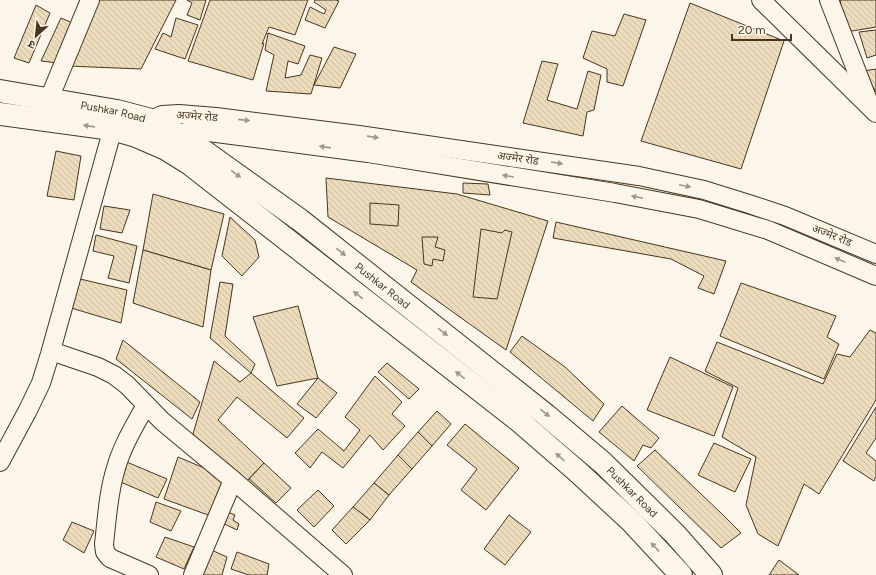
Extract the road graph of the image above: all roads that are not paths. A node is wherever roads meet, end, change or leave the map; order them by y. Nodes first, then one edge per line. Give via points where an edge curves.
1 (90, 0) edge
2 (760, 0) edge
3 (829, 0) edge
4 (0, 91) edge
5 (49, 99) junction
6 (873, 110) edge
7 (0, 114) edge
8 (115, 120) junction
9 (143, 128) junction
10 (172, 142) junction
11 (704, 190) junction
12 (699, 209) junction
13 (876, 254) edge
14 (876, 276) edge
15 (51, 351) junction
16 (146, 405) junction
17 (0, 462) edge
18 (233, 480) junction
19 (149, 575) edge
20 (193, 575) edge
21 (343, 575) edge
22 (681, 575) edge
23 (711, 575) edge

1 - 5 street
2 - 6 street
3 - 6 street
4 - 5 highway, Pushkar Road
5 - 8 highway, Pushkar Road
8 -> 7 highway, Pushkar Road
8 - 9 highway, Pushkar Road
8 - 15 street
9 - 10 highway, Pushkar Road
9 -> 11 street, अज्मेर रोड via 162,115 179,114 259,122 639,176
12 -> 10 street, अज्मेर रोड via 368,153 201,130 188,130
22 -> 10 highway, Pushkar Road via 632,522 518,420 190,164
10 -> 23 highway, Pushkar Road via 205,152 300,220 546,415 603,463 675,534
11 - 12 street
11 - 13 street, अज्मेर रोड via 786,216
14 -> 12 street, अज्मेर रोड via 768,230
15 - 16 street via 114,375
15 - 17 street via 41,382
16 - 18 street
16 - 19 street via 122,450 116,467 104,544 105,552 110,558
18 - 20 street
18 - 21 street

